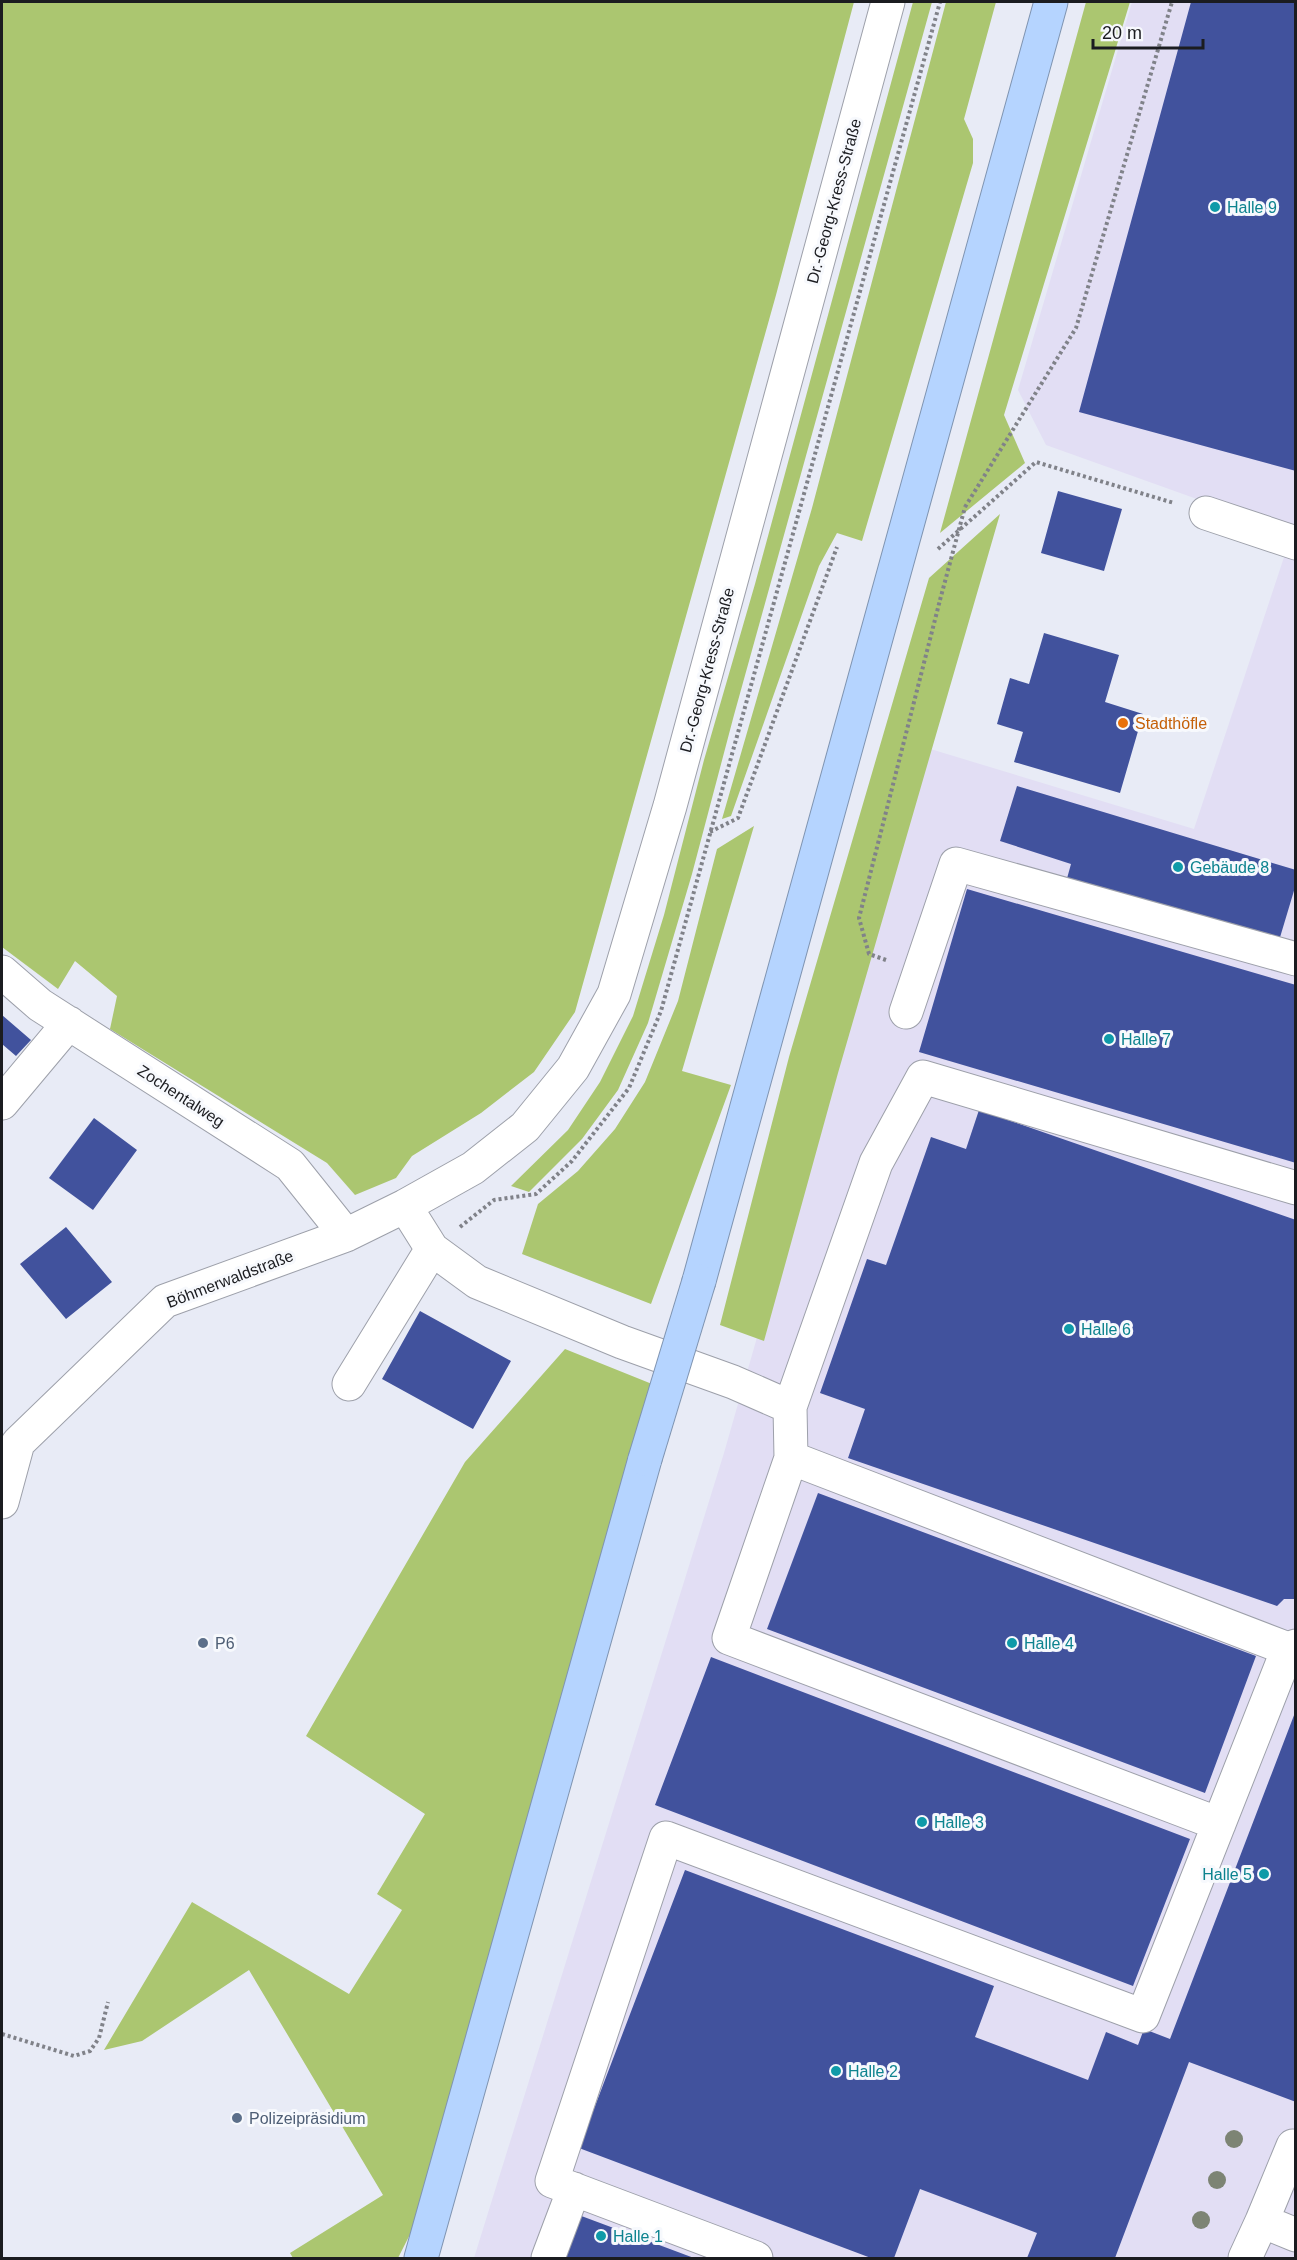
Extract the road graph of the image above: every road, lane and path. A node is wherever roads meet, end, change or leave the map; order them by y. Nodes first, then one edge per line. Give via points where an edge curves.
1 (888, 2) edge
2 (1051, 2) edge
3 (1172, 2) edge
4 (1206, 513) joint
5 (1296, 543) edge
6 (837, 547) dead end
7 (934, 552) dead end
8 (710, 832) dead end
9 (1296, 959) edge
10 (2, 972) edge
11 (919, 972) junction
12 (906, 1012) dead end
13 (69, 1023) junction
14 (2, 1103) edge
15 (1296, 1188) edge
16 (405, 1206) junction
17 (346, 1235) junction
18 (432, 1249) junction
19 (349, 1384) dead end
20 (790, 1407) junction
21 (10, 1436) edge
22 (791, 1458) junction
23 (2, 1502) edge
24 (1292, 1648) edge
25 (1219, 1824) junction
26 (108, 2002) dead end
27 (2, 2034) edge
28 (1293, 2146) dead end
29 (574, 2189) junction
30 (1262, 2221) junction
31 (1296, 2235) edge
32 (422, 2259) edge
33 (548, 2259) edge
34 (756, 2259) edge
35 (1245, 2259) edge

1 - 16 street, Dr.-Georg-Kress-Straße via 673,795 614,994 573,1068 525,1127 473,1168
2 - 32 highway, bridge via 699,1281 645,1459
3 - 11 path, bridge via 1076,328 965,507 940,600 859,918 869,954
4 - 5 street
4 - 7 path via 1036,462
6 - 8 path via 738,818
9 - 11 street via 956,864
10 - 13 street, Zochentalweg via 40,1005
11 - 12 street
13 - 14 street
13 - 17 street, Zochentalweg via 290,1165
15 - 20 street via 923,1077 876,1163
16 - 17 street, Böhmerwaldstraße
16 - 18 street
17 - 21 street, Böhmerwaldstraße via 165,1301
18 - 19 street
18 - 20 street via 477,1282
20 - 22 street
21 - 23 street, Böhmerwaldstraße
22 - 24 street
22 - 25 street via 729,1638
24 - 25 street
25 - 29 street via 1143,2016 666,1838 552,2181
26 - 27 path via 99,2038 90,2051 74,2056
28 - 30 street
29 - 33 street
29 - 34 street
30 - 31 street
30 - 35 street

